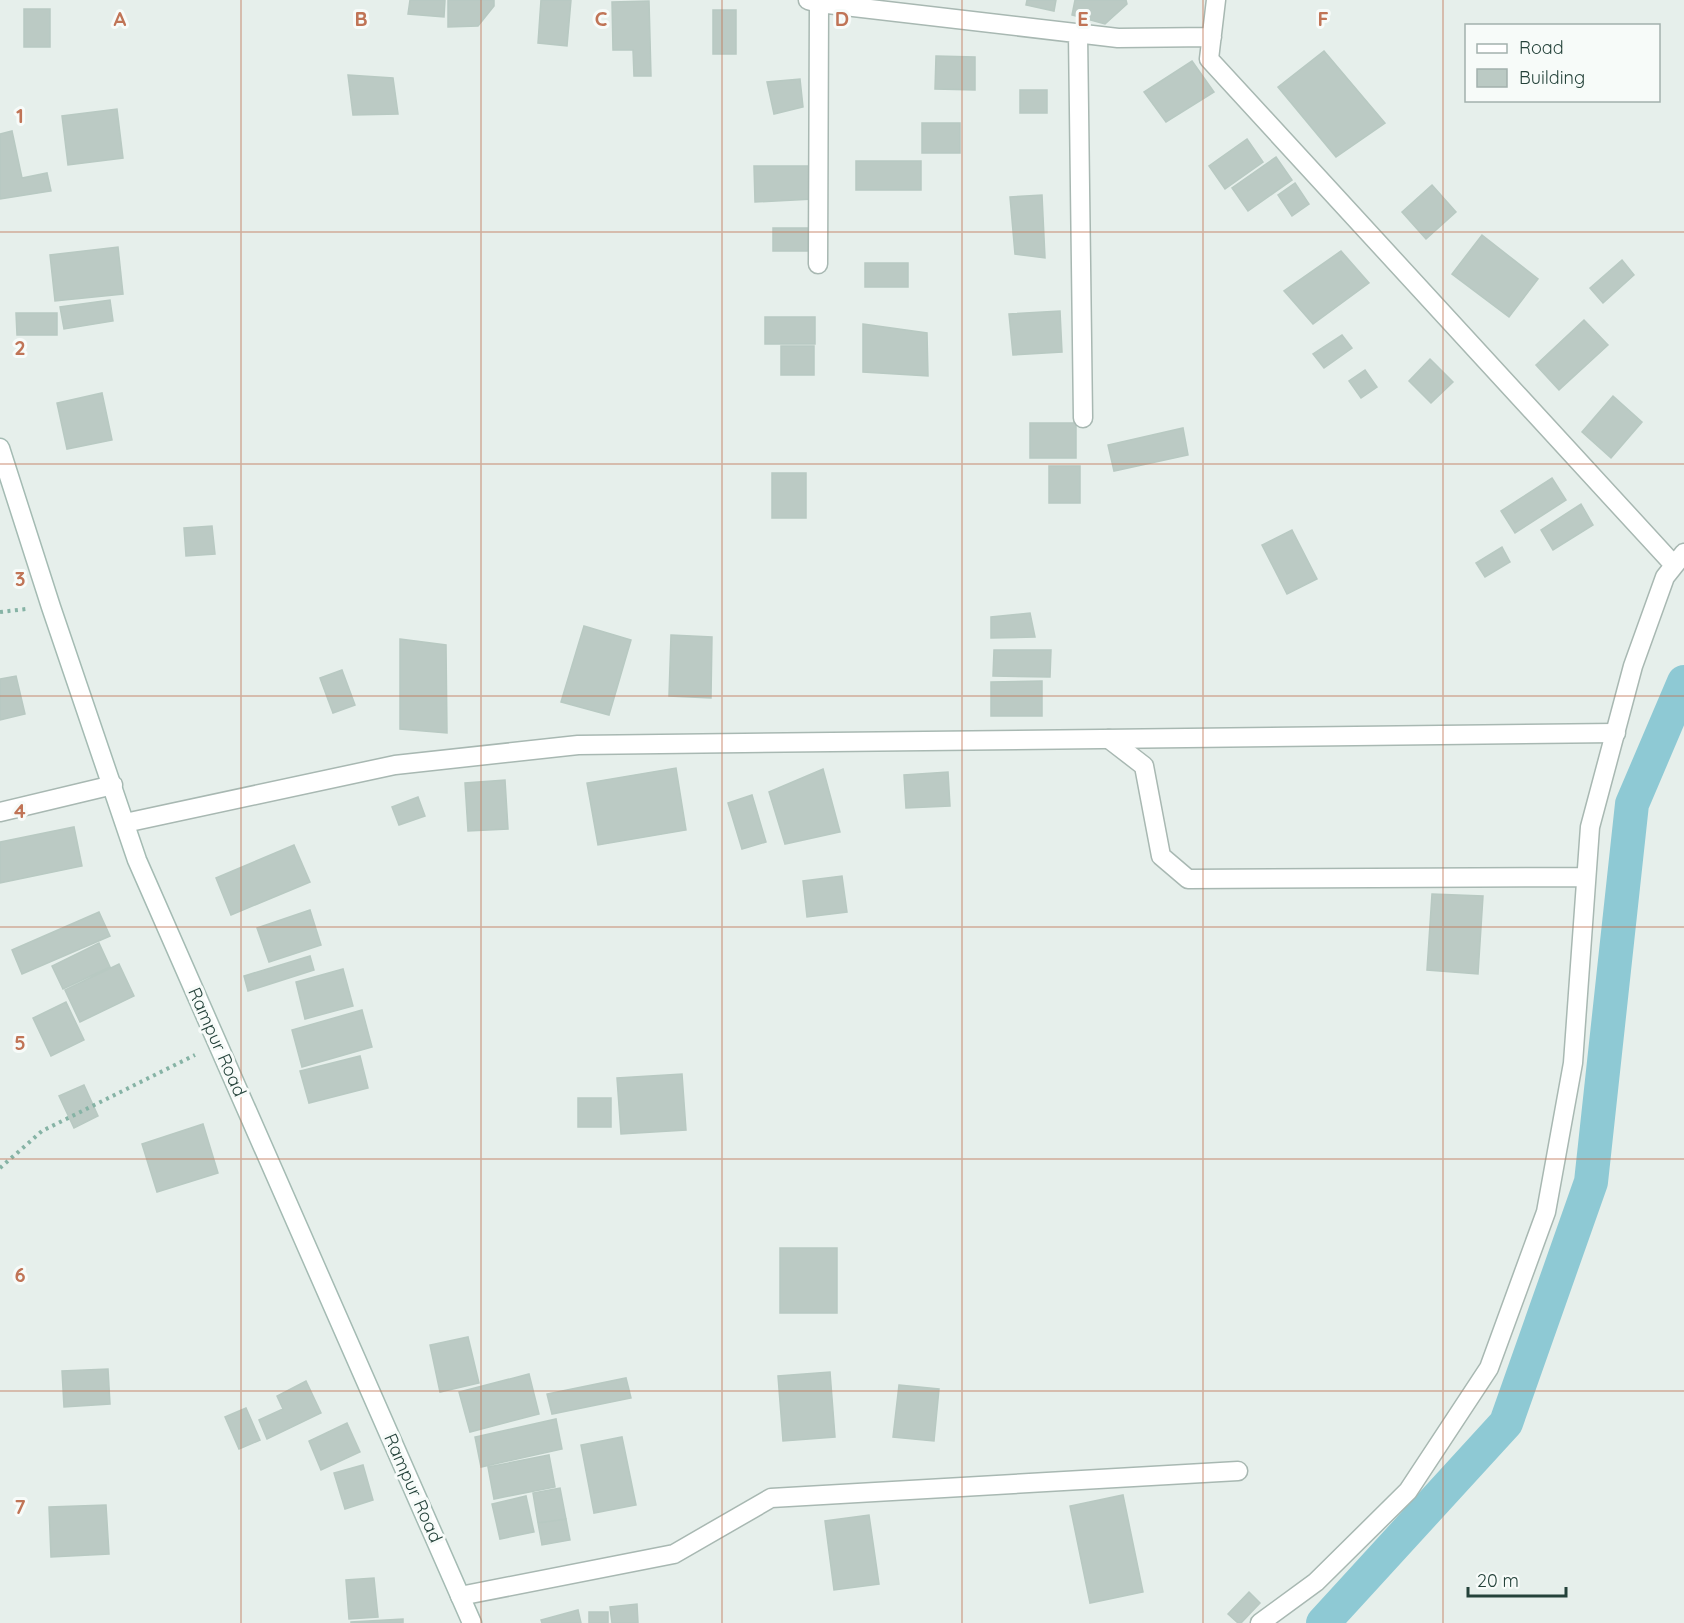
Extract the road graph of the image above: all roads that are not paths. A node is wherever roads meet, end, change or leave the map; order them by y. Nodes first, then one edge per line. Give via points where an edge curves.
1 (1216, 0) edge
2 (813, 2) edge
3 (1078, 33) junction
4 (1212, 37) junction
5 (818, 264) dead end
6 (1083, 418) dead end
7 (0, 447) edge
8 (1679, 559) edge
9 (1616, 733) junction
10 (1109, 739) junction
11 (113, 785) junction
12 (0, 812) edge
13 (125, 823) junction
14 (1586, 877) junction
15 (1238, 1471) dead end
16 (460, 1596) junction
17 (472, 1623) edge
18 (1260, 1623) edge

1 - 4 street
2 - 3 street
2 - 5 street
3 - 4 street via 1119,38
3 - 6 street
4 - 8 street via 1209,59
7 - 11 street, Rampur Road
8 - 9 street via 1665,577
9 - 10 street
9 - 14 street via 1590,827
10 - 13 street via 578,745 395,765
10 - 14 street via 1144,766 1161,855 1188,879
11 - 12 street
11 - 13 street, Rampur Road
13 - 16 street, Rampur Road via 137,860
14 - 18 street via 1574,1063 1546,1212 1489,1368 1408,1491 1316,1582
15 - 16 street via 771,1498 674,1554
16 - 17 street, Rampur Road

